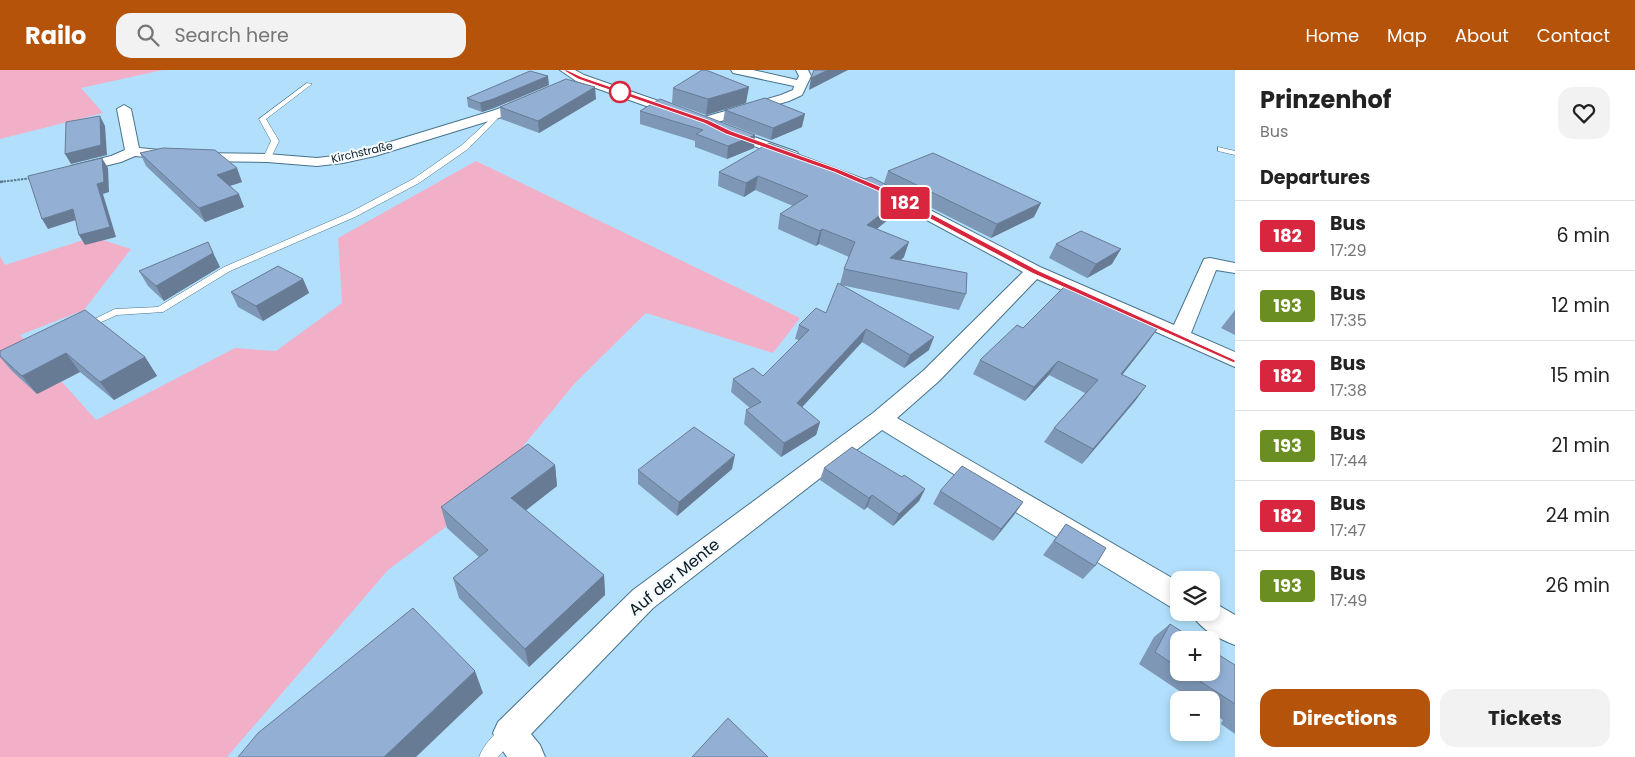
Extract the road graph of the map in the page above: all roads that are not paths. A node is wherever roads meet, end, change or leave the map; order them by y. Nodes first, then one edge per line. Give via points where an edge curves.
1 (566, 70) edge
2 (736, 70) edge
3 (802, 70) edge
4 (580, 78) junction
5 (309, 84) dead end
6 (801, 84) junction
7 (562, 86) edge
8 (544, 94) edge
9 (124, 109) dead end
10 (500, 113) junction
11 (706, 122) junction
12 (1221, 149) dead end
13 (133, 152) junction
14 (1235, 153) edge
15 (267, 158) junction
16 (809, 161) edge
17 (58, 174) edge
18 (861, 181) edge
19 (1235, 268) edge
20 (1034, 271) junction
21 (80, 328) edge
22 (1180, 335) junction
23 (1235, 360) edge
24 (881, 419) junction
25 (1170, 592) edge
26 (1220, 621) edge
27 (1235, 630) edge
28 (518, 745) edge
29 (487, 757) edge

1 - 4 street
2 - 6 street
3 - 6 street via 805,76
4 - 7 street
4 - 11 street
5 - 15 lane via 262,119 275,141
6 - 11 street via 798,92 785,98
8 - 10 street, Kirchstraße
9 - 13 street
10 - 15 street, Kirchstraße via 343,159 317,162
10 - 21 lane via 465,147 416,181 352,216 227,269 160,310 115,312
11 - 16 street
12 - 14 lane
13 - 15 street, Kirchstraße
13 - 17 street, Kirchstraße
18 - 20 street
19 - 22 street via 1210,263
20 - 22 street
20 - 24 street, Auf der Mente via 931,376
22 - 23 street
24 - 25 street
24 - 28 street, Auf der Mente via 643,599
26 - 27 street
28 - 29 lane, Auf der Mente

